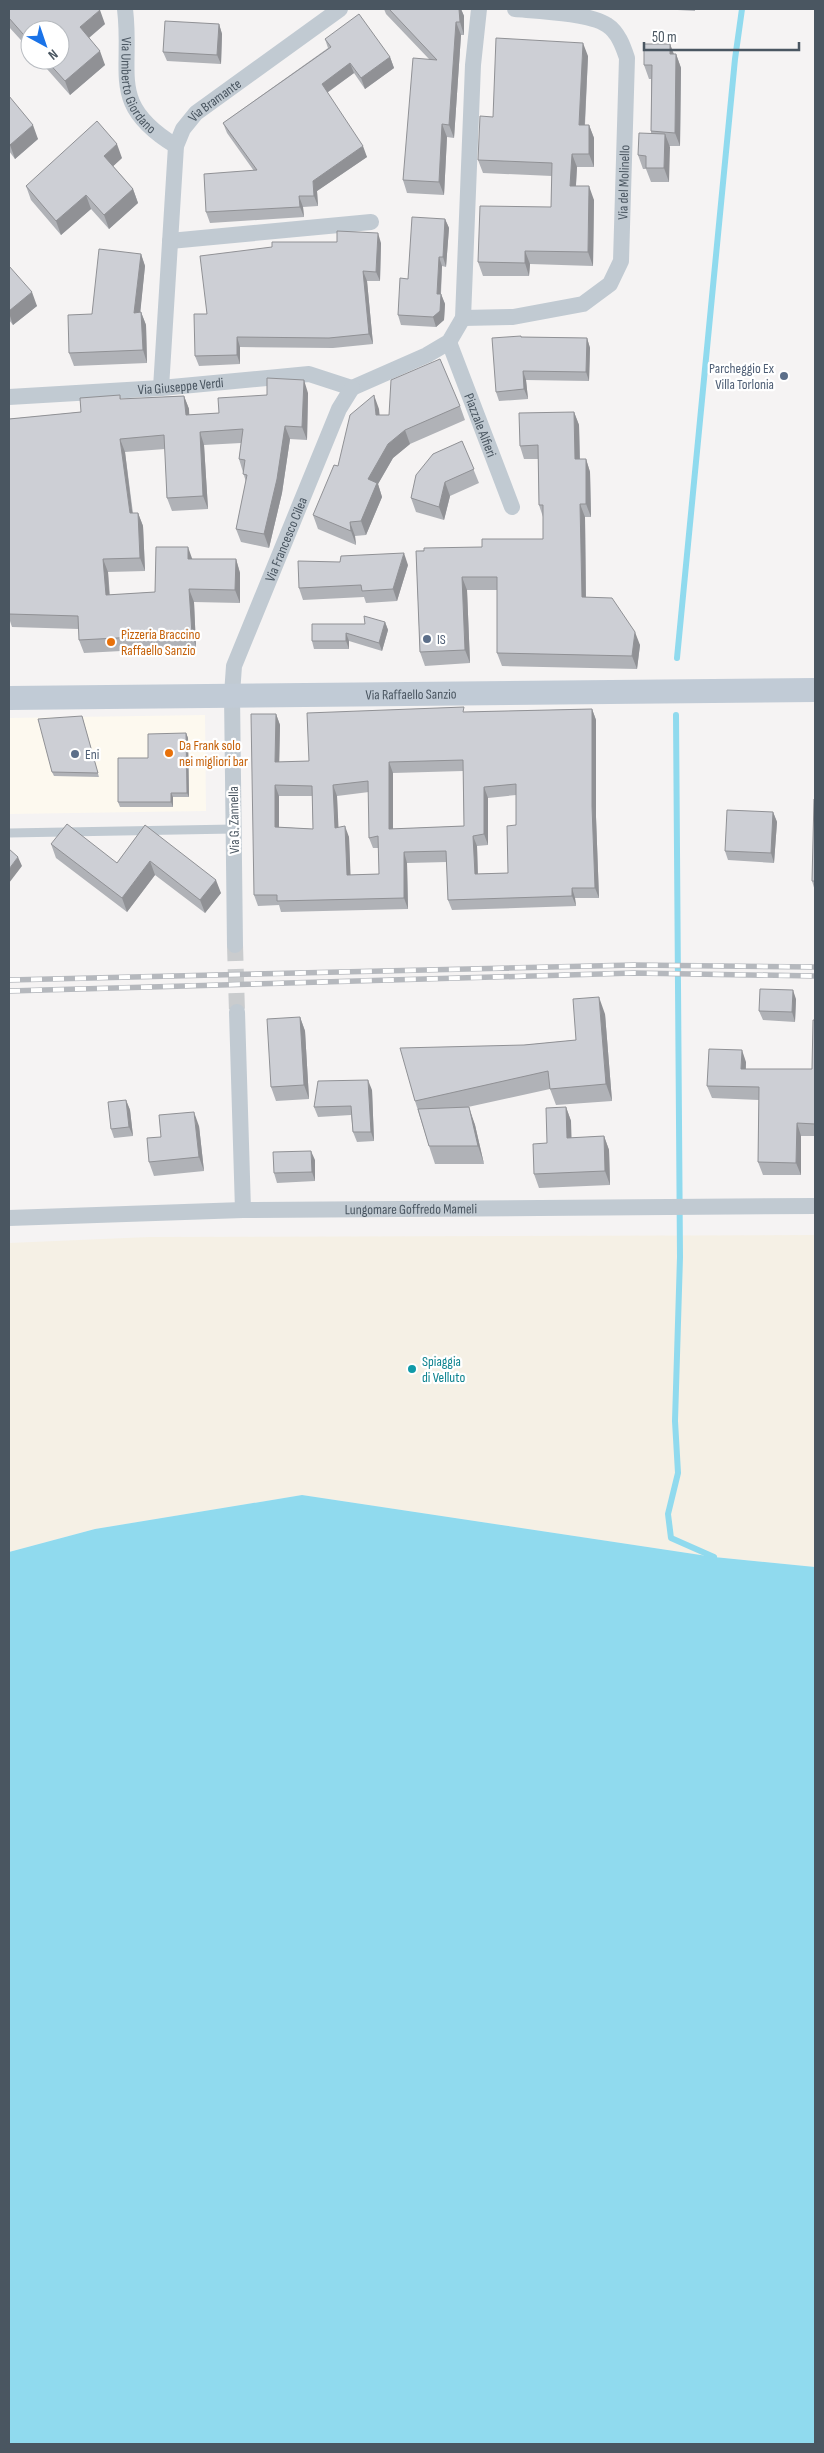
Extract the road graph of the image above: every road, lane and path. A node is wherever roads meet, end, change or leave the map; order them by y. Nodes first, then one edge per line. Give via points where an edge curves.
1 (124, 9) edge
2 (340, 9) edge
3 (479, 9) edge
4 (515, 9) edge
5 (176, 146) junction
6 (371, 222) dead end
7 (170, 241) junction
8 (464, 318) junction
9 (449, 342) junction
10 (161, 388) junction
11 (352, 388) junction
12 (9, 397) edge
13 (512, 507) dead end
14 (815, 690) edge
15 (232, 694) junction
16 (9, 698) edge
17 (234, 829) junction
18 (9, 833) edge
19 (236, 945) tunnel mouth
20 (237, 1012) tunnel mouth
21 (815, 1206) edge
22 (243, 1210) junction
23 (9, 1218) edge

1 - 5 street, Via Umberto Giordano via 128,31 126,84 135,111 154,133
2 - 5 street, Via Bramante via 196,113 183,129
3 - 8 street via 473,65
4 - 8 street, Via del Molinello via 587,18 607,25 621,40 627,58 621,261 610,284 583,304 513,318
5 - 7 street, Via Bramante
6 - 7 street
7 - 10 street, Via Bramante
8 - 9 street
9 - 11 street
9 - 13 street, Piazzale Alfieri
10 - 11 street, Via Giuseppe Verdi via 309,374
10 - 12 street, Via Giuseppe Verdi
11 - 15 street, Via Francesco Cilea via 339,409 234,666
14 - 15 main road, Via Raffaello Sanzio
15 - 16 main road, Via Raffaello Sanzio
15 - 17 street, Via G. Zannella
17 - 18 lane
17 - 19 street, Via G. Zannella
20 - 22 street
21 - 22 street, Lungomare Goffredo Mameli
22 - 23 street, Lungomare Goffredo Mameli

